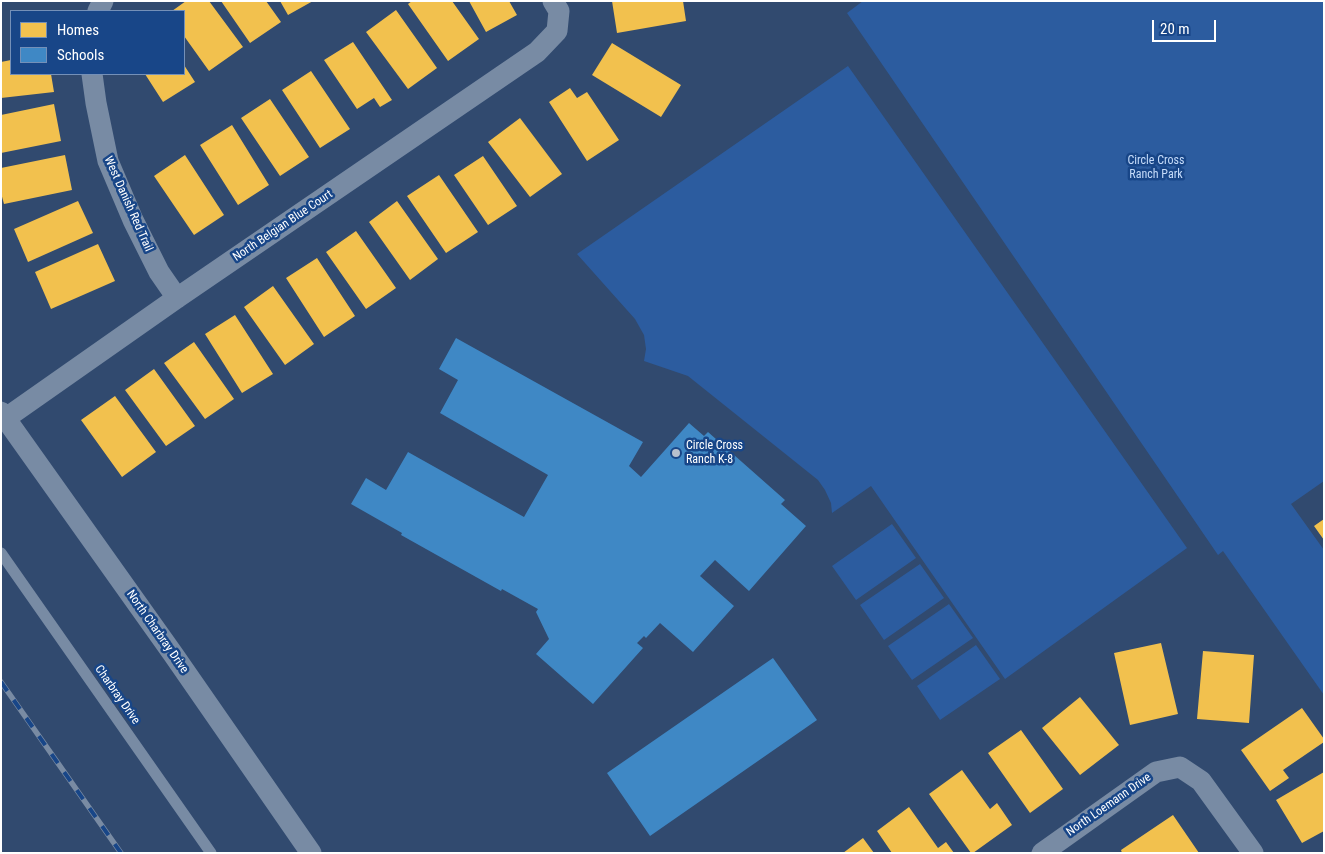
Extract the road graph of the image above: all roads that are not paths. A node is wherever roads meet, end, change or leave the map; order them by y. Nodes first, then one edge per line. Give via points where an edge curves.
1 (553, 1) edge
2 (92, 75) edge
3 (177, 298) junction
4 (4, 415) edge
5 (1, 553) edge
6 (211, 853) edge
7 (310, 853) edge
8 (1042, 853) edge
9 (1253, 853) edge

1 - 3 street, North Belgian Blue Court via 559,11 557,31 537,52
2 - 3 street, West Danish Red Trail via 108,162 159,272
3 - 4 street, North Belgian Blue Court
4 - 7 street, North Charbray Drive
5 - 6 lane, Charbray Drive
8 - 9 street, North Loemann Drive via 1156,772 1180,767 1200,781

